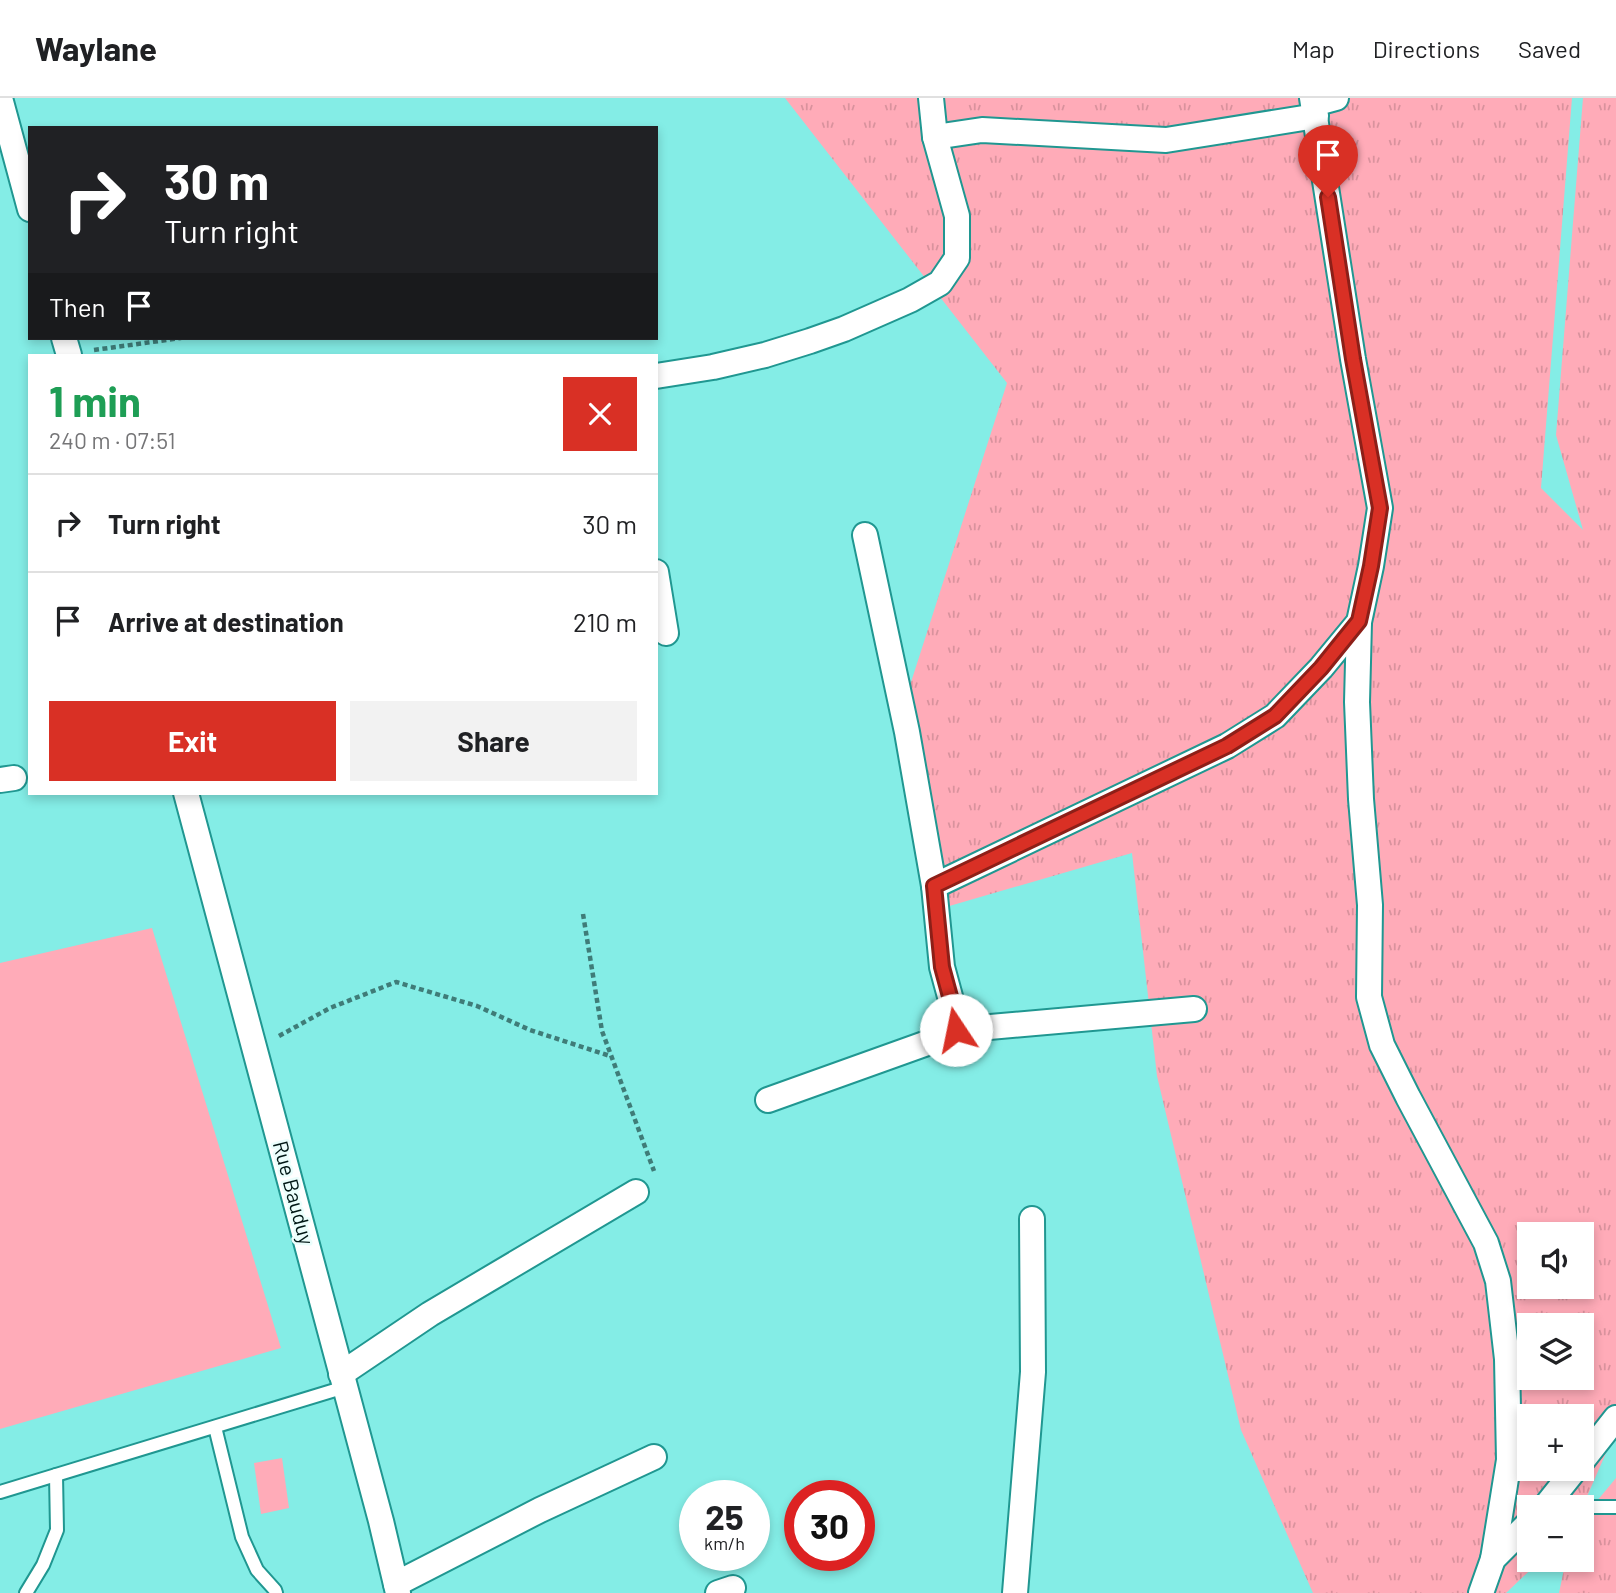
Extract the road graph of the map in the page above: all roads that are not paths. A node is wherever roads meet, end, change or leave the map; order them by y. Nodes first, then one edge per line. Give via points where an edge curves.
1 (0, 98) edge
2 (931, 98) edge
3 (1319, 104) edge
4 (935, 136) junction
5 (6, 143) edge
6 (28, 204) edge
7 (658, 376) edge
8 (865, 535) dead end
9 (658, 584) edge
10 (1359, 621) junction
11 (666, 633) dead end
12 (187, 795) edge
13 (934, 886) junction
14 (1194, 1009) dead end
15 (956, 1030) junction
16 (768, 1100) dead end
17 (636, 1192) dead end
18 (1032, 1219) dead end
19 (343, 1381) junction
20 (1616, 1418) edge
21 (215, 1427) junction
22 (1594, 1446) edge
23 (654, 1457) dead end
24 (56, 1475) junction
25 (1566, 1481) edge
26 (0, 1492) edge
27 (1555, 1495) edge
28 (1594, 1507) edge
29 (1616, 1507) edge
30 (1517, 1535) edge
31 (1493, 1559) junction
32 (397, 1588) edge
33 (26, 1593) edge
34 (276, 1593) edge
35 (1015, 1593) edge
36 (1480, 1593) edge

1 - 5 street
2 - 4 street
3 - 4 street via 1166,140 982,130
3 - 10 street via 1353,359 1380,508
4 - 7 street via 957,216 957,258 940,283 810,341 713,367
5 - 6 street
8 - 13 street
9 - 11 street
10 - 13 street via 1275,716 1227,746
10 - 31 street via 1356,702 1370,905 1369,997 1382,1045 1486,1243 1498,1281 1507,1359 1509,1460
12 - 19 street, Rue Bauduy
13 - 15 street via 942,967
14 - 15 street
15 - 16 street
17 - 19 street via 430,1314
18 - 35 street via 1033,1372
19 - 21 lane
19 - 32 street, Rue Bauduy
20 - 22 street
21 - 24 lane
21 - 34 lane via 242,1537 257,1570
23 - 32 street via 540,1510
24 - 26 lane
24 - 33 lane via 57,1530
25 - 27 street
28 - 29 lane
30 - 31 street
31 - 36 street

